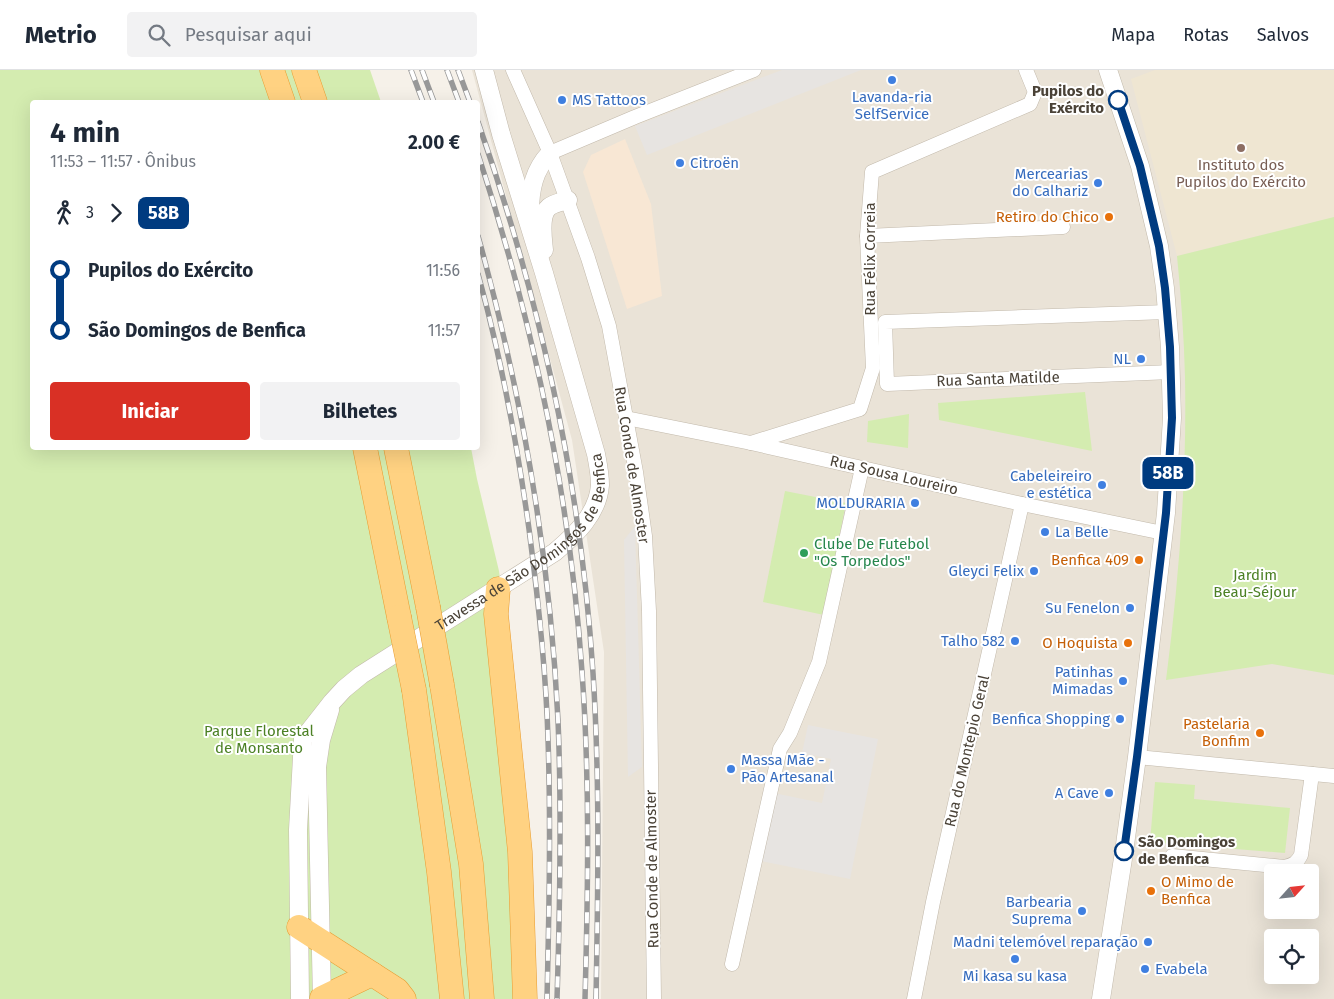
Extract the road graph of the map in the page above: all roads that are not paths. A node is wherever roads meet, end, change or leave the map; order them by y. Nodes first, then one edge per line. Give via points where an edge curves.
1 (272, 70) edge
2 (304, 70) edge
3 (484, 70) edge
4 (513, 70) edge
5 (754, 70) edge
6 (1026, 70) edge
7 (1108, 70) edge
8 (282, 100) edge
9 (314, 100) edge
10 (550, 153) junction
11 (568, 200) junction
12 (530, 225) junction
13 (1063, 227) dead end
14 (867, 236) junction
15 (544, 273) junction
16 (1166, 312) junction
17 (1170, 372) junction
18 (626, 418) junction
19 (751, 443) junction
20 (364, 450) edge
21 (396, 450) edge
22 (862, 468) junction
23 (1022, 504) junction
24 (1163, 533) junction
25 (498, 589) junction
26 (332, 702) junction
27 (1137, 757) junction
28 (1312, 774) junction
29 (1334, 776) edge
30 (1172, 856) dead end
31 (298, 927) junction
32 (321, 941) junction
33 (732, 964) dead end
34 (372, 974) junction
35 (314, 999) edge
36 (404, 999) edge
37 (452, 999) edge
38 (482, 999) edge
39 (525, 999) edge
40 (654, 999) edge
41 (914, 999) edge
42 (1101, 999) edge

1 - 8 highway
2 - 9 highway
3 - 12 street
4 - 10 street, Rua Conde de Almoster
5 - 10 street
6 - 14 street, Rua Félix Correia via 1035,92 1030,104 872,172
7 - 16 street via 1140,166 1159,246
10 - 11 street, Rua Conde de Almoster
10 - 12 street via 536,172 532,185
11 - 15 street via 548,208 544,214
11 - 18 street, Rua Conde de Almoster via 609,326
12 - 15 street
13 - 14 street
14 - 19 street, Rua Félix Correia via 873,368 860,409
15 - 25 street, Travessa de São Domingos de Benfica via 596,454 600,485 592,512 565,543
16 - 17 street
16 - 17 street, Rua Santa Matilde via 885,322 887,384
17 - 24 street via 1172,418
18 - 19 street, Rua Sousa Loureiro
18 - 40 street, Rua Conde de Almoster via 645,536 649,611
19 - 22 street, Rua Sousa Loureiro
20 - 37 highway, bridge via 414,690 439,872
21 - 38 highway, bridge via 428,607 471,864
22 - 23 street, Rua Sousa Loureiro
22 - 33 street via 819,662 790,734 780,749
23 - 24 street, Rua Sousa Loureiro
23 - 41 street, Rua do Montepio Geral
24 - 27 street
25 - 26 street, Travessa de São Domingos de Benfica via 361,675
25 - 39 highway via 496,614 520,852
26 - 31 street, Travessa de São Domingos de Benfica via 302,739
26 - 32 street, Travessa de São Domingos de Benfica via 317,767
27 - 28 street
27 - 42 street
28 - 29 street
28 - 30 street via 1301,855 1292,865 1284,867
31 - 32 highway
31 - 35 street, Travessa de São Domingos de Benfica
32 - 34 highway
32 - 35 street, Travessa de São Domingos de Benfica
34 - 35 highway
34 - 36 highway via 397,990

